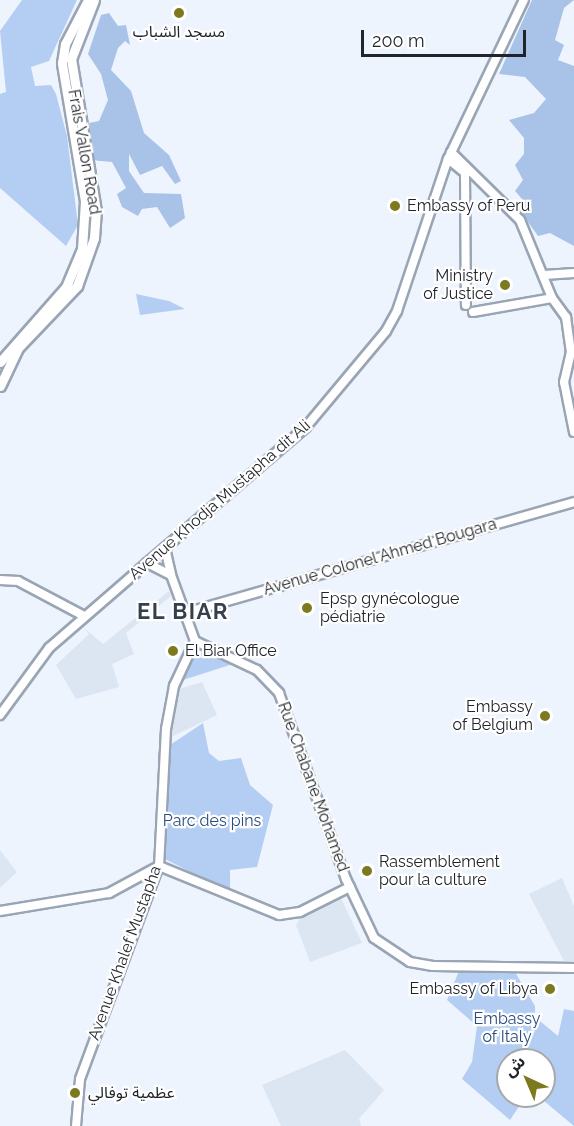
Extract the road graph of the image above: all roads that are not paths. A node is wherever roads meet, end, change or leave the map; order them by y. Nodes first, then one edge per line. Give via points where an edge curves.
1 (88, 0) edge
2 (94, 0) edge
3 (524, 0) edge
4 (450, 155) junction
5 (465, 167) junction
6 (574, 273) edge
7 (544, 275) junction
8 (552, 298) junction
9 (466, 305) dead end
10 (473, 312) dead end
11 (0, 362) edge
12 (0, 386) edge
13 (574, 432) edge
14 (574, 502) edge
15 (165, 548) junction
16 (147, 563) junction
17 (171, 574) junction
18 (0, 580) edge
19 (185, 613) junction
20 (84, 616) junction
21 (195, 641) junction
22 (0, 715) edge
23 (159, 866) junction
24 (350, 887) junction
25 (0, 911) edge
26 (574, 968) edge
27 (76, 1126) edge

1 - 11 highway, Frais Vallon Road via 65,44 62,63 86,201 82,249 66,287
2 - 12 highway, Frais Vallon Road via 71,59 96,211 85,270 68,299 18,348
3 - 4 main road, Avenue Khodja Mustapha dit Ali
4 - 5 main road
4 - 15 main road, Avenue Khodja Mustapha dit Ali via 398,311 372,351 286,447
5 - 7 main road via 520,220
5 - 9 main road
6 - 7 main road
7 - 8 main road
8 - 10 main road
8 - 13 main road via 566,317 571,352 564,382
14 - 19 main road, Avenue Colonel Ahmed Bougara
15 - 16 main road, Avenue Khodja Mustapha dit Ali
15 - 17 main road
16 - 17 main road
16 - 20 main road, Avenue Khodja Mustapha dit Ali
17 - 19 main road
18 - 20 main road via 18,581
19 - 21 main road
20 - 22 main road, Avenue Khodja Mustapha dit Ali via 49,648
21 - 23 main road, Avenue Khalef Mustapha via 174,686 166,729
21 - 24 main road, Rue Chabane Mohamed via 257,670 279,693
23 - 24 main road via 284,915
23 - 25 main road via 109,893
23 - 27 main road, Avenue Khalef Mustapha via 77,1089
24 - 26 main road, Rue Chabane Mohamed via 374,938 410,962 433,966

